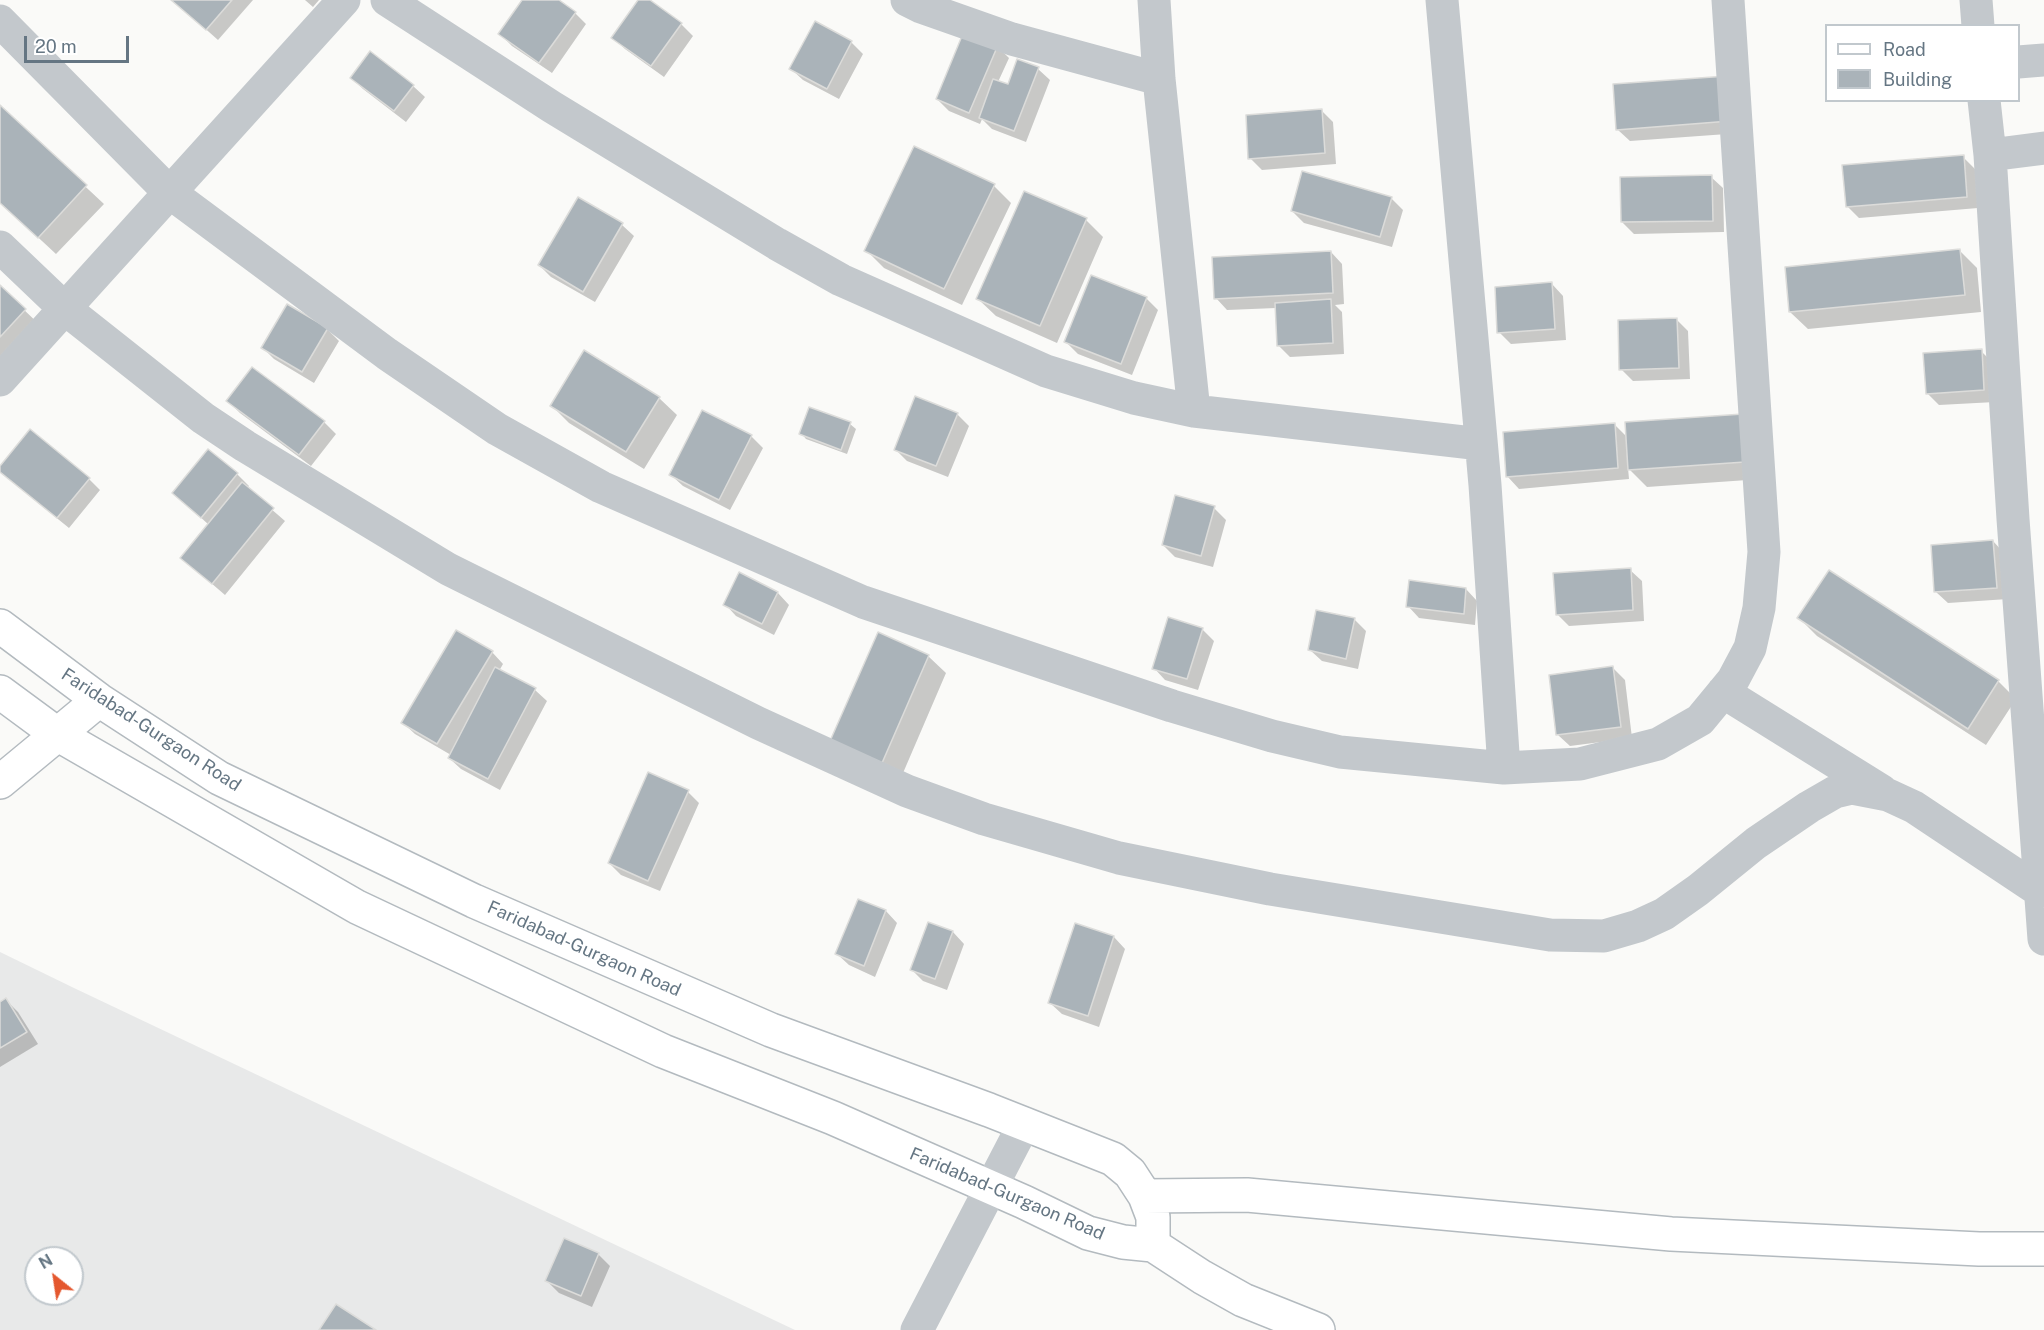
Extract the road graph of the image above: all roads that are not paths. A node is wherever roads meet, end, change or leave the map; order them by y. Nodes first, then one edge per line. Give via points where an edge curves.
1 (344, 0) edge
2 (387, 0) edge
3 (907, 0) edge
4 (1154, 0) edge
5 (1442, 0) edge
6 (1728, 0) edge
7 (1976, 0) edge
8 (0, 21) edge
9 (1978, 24) edge
10 (2044, 60) edge
11 (2020, 62) edge
12 (1159, 80) junction
13 (1984, 102) edge
14 (2044, 148) edge
15 (1989, 155) junction
16 (169, 192) junction
17 (0, 247) edge
18 (64, 308) junction
19 (0, 380) edge
20 (1194, 411) junction
21 (1481, 444) junction
22 (0, 626) edge
23 (0, 692) edge
24 (1723, 692) junction
25 (99, 700) junction
26 (57, 735) junction
27 (1504, 768) junction
28 (0, 782) edge
29 (1888, 795) junction
30 (2040, 891) junction
31 (2044, 939) edge
32 (1024, 1124) junction
33 (990, 1188) junction
34 (1145, 1196) junction
35 (1153, 1245) junction
36 (2044, 1249) edge
37 (917, 1330) edge
38 (1318, 1330) edge

1 - 16 street
2 - 20 street via 563,113 841,280 1046,371 1134,398
3 - 12 street via 1012,39
4 - 12 street
5 - 21 street
6 - 24 street via 1764,552 1759,608 1750,648
7 - 9 street
8 - 16 street
10 - 11 street
12 - 20 street
13 - 15 street
14 - 15 street
15 - 30 street
16 - 18 street
16 - 27 street via 387,354 497,429 601,488 863,602 1161,703 1272,736 1340,752
17 - 18 street
18 - 19 street
18 - 29 street via 203,418 448,569 758,723 907,791 984,819 1119,858 1270,889 1550,935 1604,936 1664,914 1756,843 1835,792 1852,788
20 - 21 street
21 - 27 street
22 - 25 main road, Faridabad-Gurgaon Road
23 - 26 main road, Faridabad-Gurgaon Road
24 - 27 street via 1700,720 1658,744 1580,764
24 - 29 street
25 - 26 main road
25 - 32 main road, Faridabad-Gurgaon Road via 219,778 474,901 771,1030
26 - 28 main road
26 - 33 main road, Faridabad-Gurgaon Road via 357,907 663,1051 833,1118
29 - 30 street via 1914,807
30 - 31 street
32 - 33 street
32 - 34 main road, Faridabad-Gurgaon Road via 1113,1159 1130,1173
33 - 35 main road, Faridabad-Gurgaon Road via 1088,1233
33 - 37 street
34 - 35 main road, Faridabad-Gurgaon Road via 1153,1217
34 - 36 main road via 1247,1195 1671,1234
35 - 38 main road, Faridabad-Gurgaon Road via 1244,1300

